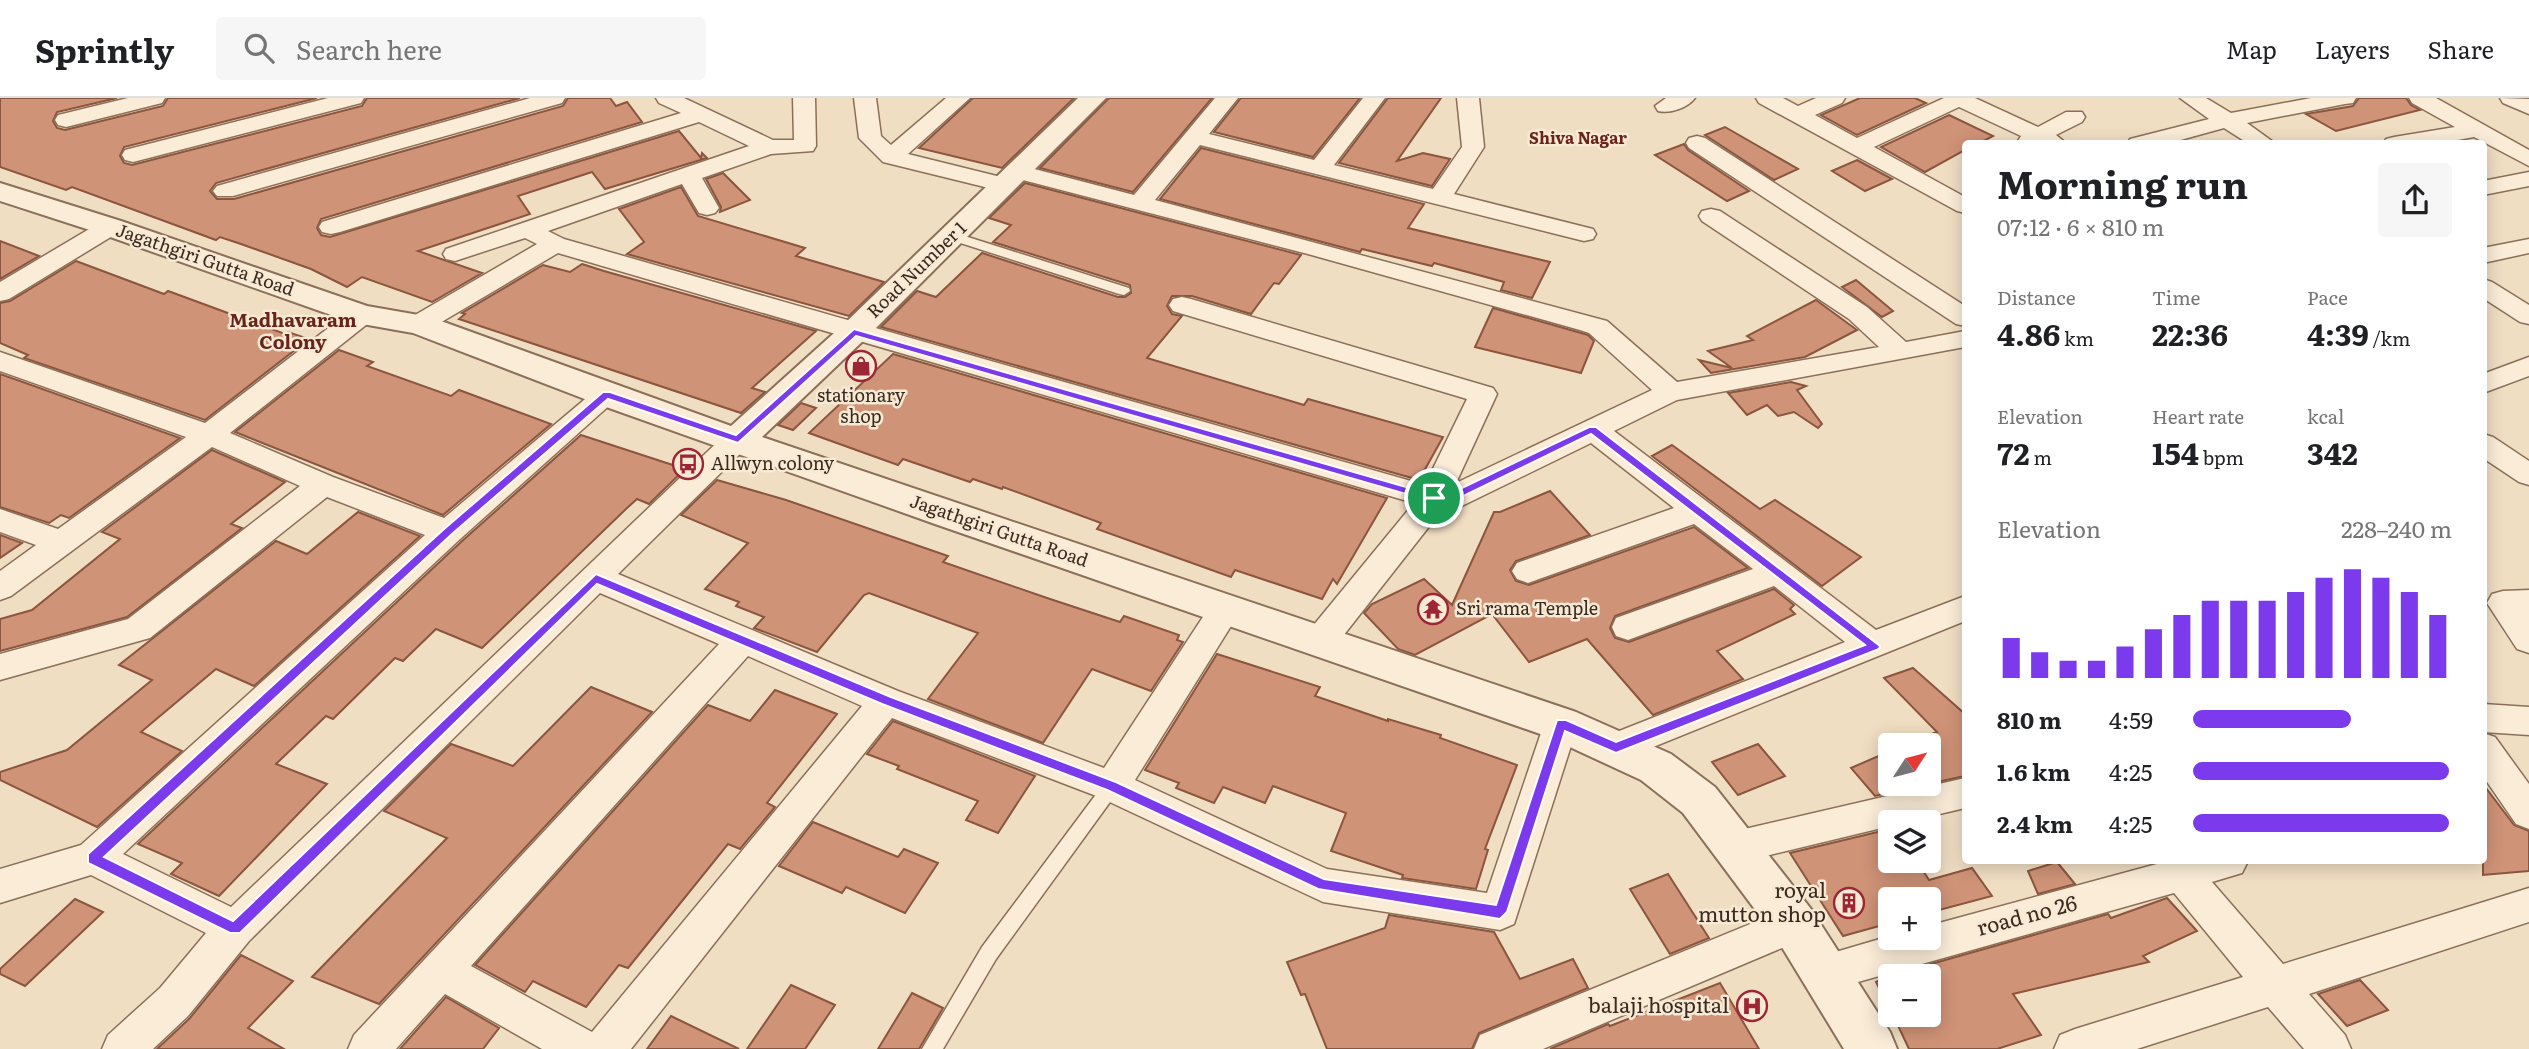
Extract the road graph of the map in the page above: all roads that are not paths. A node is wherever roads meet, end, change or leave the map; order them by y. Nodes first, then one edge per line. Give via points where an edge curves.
1 (154, 98) edge
2 (353, 98) edge
3 (554, 98) edge
4 (667, 98) edge
5 (804, 98) edge
6 (865, 98) edge
7 (959, 98) edge
8 (1093, 98) edge
9 (1227, 98) edge
10 (1374, 98) edge
11 (1468, 98) edge
12 (1767, 98) edge
13 (1834, 98) edge
14 (1958, 98) edge
15 (2191, 98) edge
16 (2345, 98) edge
17 (2420, 98) edge
18 (2511, 98) edge
19 (2529, 107) edge
20 (702, 114) junction
21 (1797, 115) junction
22 (2074, 117) dead end
23 (66, 120) dead end
24 (2230, 120) junction
25 (2476, 130) junction
26 (1194, 137) junction
27 (2038, 140) edge
28 (2041, 140) edge
29 (2153, 140) edge
30 (2259, 140) edge
31 (2417, 140) edge
32 (1697, 143) dead end
33 (1858, 146) junction
34 (769, 147) junction
35 (2524, 152) edge
36 (133, 155) dead end
37 (891, 157) junction
38 (1320, 168) junction
39 (688, 174) junction
40 (1012, 179) junction
41 (2529, 179) edge
42 (2487, 187) edge
43 (225, 191) dead end
44 (0, 192) edge
45 (1440, 197) junction
46 (1962, 202) edge
47 (1140, 203) junction
48 (707, 208) dead end
49 (1711, 216) dead end
50 (110, 227) junction
51 (331, 227) dead end
52 (526, 229) junction
53 (1584, 234) dead end
54 (952, 236) junction
55 (555, 244) junction
56 (2529, 246) edge
57 (455, 254) dead end
58 (2487, 255) edge
59 (2487, 290) edge
60 (1124, 291) dead end
61 (0, 293) edge
62 (1182, 305) dead end
63 (362, 315) junction
64 (1962, 316) edge
65 (2529, 316) edge
66 (419, 324) junction
67 (854, 332) junction
68 (1962, 340) edge
69 (1901, 352) junction
70 (0, 362) edge
71 (2529, 366) edge
72 (2487, 382) edge
73 (1671, 392) junction
74 (607, 395) junction
75 (1592, 429) junction
76 (209, 435) junction
77 (738, 439) junction
78 (2487, 446) edge
79 (2527, 473) edge
80 (323, 484) junction
81 (1429, 505) junction
82 (1698, 511) junction
83 (0, 520) edge
84 (448, 532) junction
85 (63, 544) junction
86 (1528, 571) dead end
87 (1779, 572) junction
88 (596, 578) junction
89 (0, 589) edge
90 (2529, 602) edge
91 (1225, 609) junction
92 (1962, 609) edge
93 (1628, 627) dead end
94 (2529, 639) edge
95 (742, 641) junction
96 (1320, 641) junction
97 (1874, 646) junction
98 (0, 667) edge
99 (886, 701) junction
100 (2487, 718) edge
101 (2529, 721) edge
102 (1562, 724) junction
103 (1616, 747) junction
104 (2487, 753) edge
105 (1112, 786) junction
106 (1962, 794) edge
107 (2529, 813) edge
108 (1736, 847) junction
109 (93, 858) junction
110 (2219, 864) edge
111 (2182, 875) junction
112 (0, 886) edge
113 (2529, 905) edge
114 (1794, 924) junction
115 (235, 929) junction
116 (441, 971) junction
117 (1826, 972) junction
118 (2276, 984) junction
119 (123, 1049) edge
120 (369, 1049) edge
121 (582, 1049) edge
122 (605, 1049) edge
123 (932, 1049) edge
124 (1495, 1049) edge
125 (1872, 1049) edge
126 (2076, 1049) edge
127 (2330, 1049) edge

1 - 23 street
2 - 36 street
3 - 43 street
4 - 20 street
5 - 34 street via 805,146
6 - 37 street via 870,138
7 - 37 street
8 - 40 street, Road Number 1
9 - 26 street
10 - 38 street
11 - 45 street via 1473,147
12 - 21 street
13 - 21 street
14 - 27 street
14 - 33 street
15 - 24 street
16 - 24 street
17 - 25 street
18 - 19 street
20 - 34 street
20 - 51 street
21 - 33 street
22 - 28 street
24 - 29 street
24 - 30 street
25 - 31 street
25 - 35 street
26 - 38 street
26 - 47 street
32 - 64 street
33 - 46 street via 1946,184
34 - 39 street
37 - 40 street
38 - 45 street
39 - 48 street
39 - 52 street
40 - 47 street
40 - 54 street, Road Number 1
41 - 42 street
44 - 50 street, Jagathgiri Gutta Road
45 - 53 street
47 - 73 street via 1598,327
49 - 69 street via 1858,313
50 - 61 street
50 - 63 street, Jagathgiri Gutta Road
52 - 55 street
52 - 57 street
54 - 60 lane
54 - 67 street, Road Number 1
55 - 66 street
55 - 67 street
56 - 58 street
59 - 65 street
62 - 81 street via 1483,394
63 - 66 street, Jagathgiri Gutta Road
63 - 76 street
66 - 74 street, Jagathgiri Gutta Road
67 - 77 street, Road Number 1
67 - 81 street
68 - 69 street
69 - 73 street
70 - 76 street
71 - 72 street
73 - 75 street
74 - 77 street, Jagathgiri Gutta Road
74 - 84 street
75 - 81 street
75 - 82 street
76 - 80 street
76 - 85 street
77 - 88 street
77 - 91 street, Jagathgiri Gutta Road
78 - 79 street
80 - 84 street
80 - 98 street via 138,629
81 - 96 street
82 - 86 street
82 - 87 street
83 - 85 street
84 - 109 street
85 - 89 street
87 - 93 street
87 - 97 street
88 - 95 street
88 - 115 street
90 - 94 street via 2503,603
91 - 96 street, Jagathgiri Gutta Road
91 - 105 street
92 - 97 street
95 - 99 street
95 - 116 street
96 - 102 street, Jagathgiri Gutta Road
97 - 103 street
99 - 105 street
99 - 122 street
100 - 101 street
102 - 103 street, Jagathgiri Gutta Road
102 - 105 street via 1500,912 1323,885
103 - 108 street, Jagathgiri Gutta Road via 1656,767 1699,800
104 - 107 street
105 - 123 lane via 989,953
106 - 108 street
108 - 114 street, Jagathgiri Gutta Road
109 - 112 street
109 - 115 street
110 - 111 street, road no 26
111 - 117 street, road no 26
111 - 118 street
113 - 118 street
114 - 117 street, Jagathgiri Gutta Road
114 - 124 street
115 - 119 street via 174,1002
116 - 120 street
116 - 121 street
117 - 125 street, Jagathgiri Gutta Road
118 - 126 street
118 - 127 street

